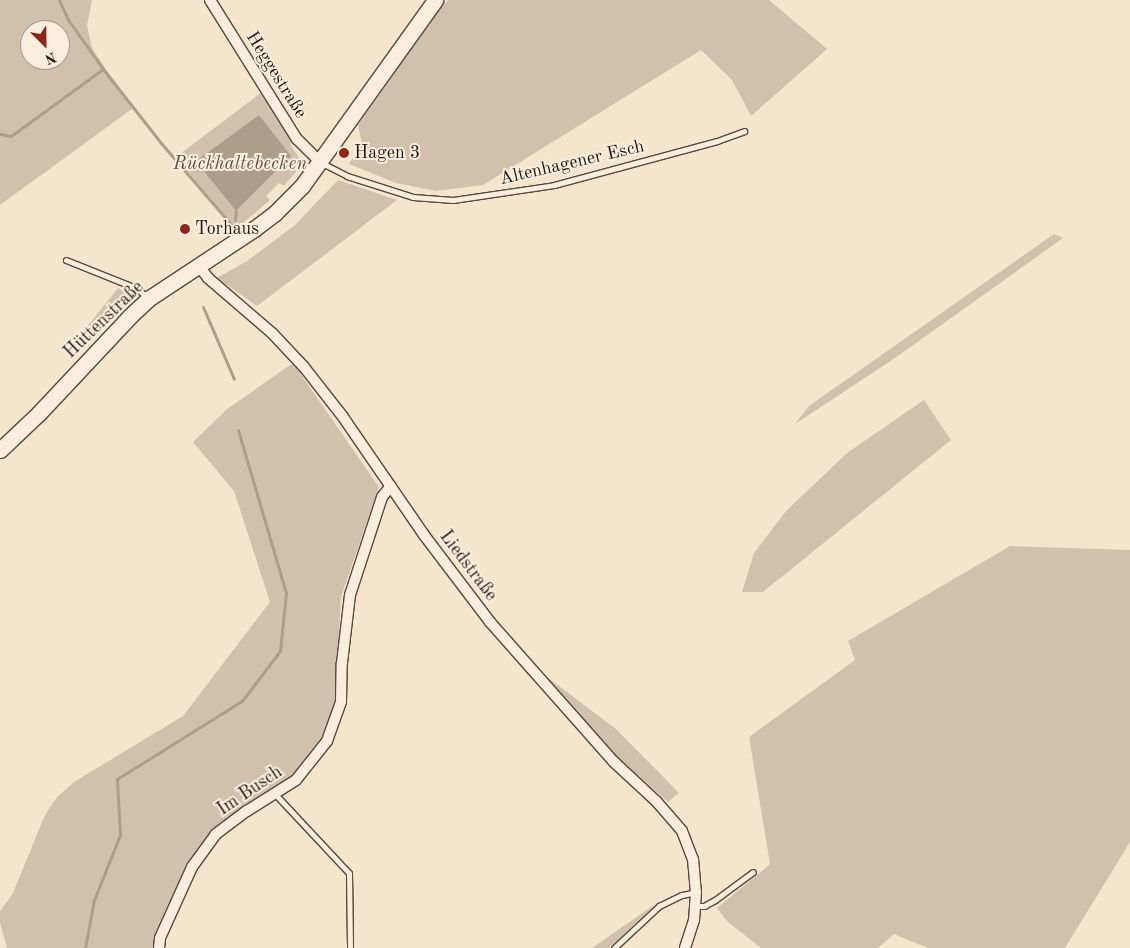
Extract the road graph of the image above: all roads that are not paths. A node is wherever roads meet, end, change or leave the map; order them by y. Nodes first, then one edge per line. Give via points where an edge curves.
1 (210, 0) edge
2 (435, 0) edge
3 (744, 131) dead end
4 (320, 162) junction
5 (66, 260) dead end
6 (198, 266) junction
7 (148, 299) junction
8 (0, 450) edge
9 (391, 486) junction
10 (275, 794) junction
11 (754, 872) dead end
12 (696, 892) junction
13 (696, 906) junction
14 (159, 948) edge
15 (350, 948) edge
16 (614, 948) edge
17 (684, 948) edge

1 - 4 street, Heggestraße via 297,139
2 - 4 main road, Hüttenstraße
3 - 4 lane, Altenhagener Esch via 717,142 554,185 453,200 413,197 347,176
4 - 6 main road, Hüttenstraße via 302,186 274,213
5 - 7 lane via 136,288
6 - 7 main road, Hüttenstraße
6 - 9 street, Liedstraße via 290,352 343,417
7 - 8 main road, Hüttenstraße
9 - 10 street, Im Busch via 382,497 350,596 341,702 327,741 296,780
9 - 12 street, Liedstraße via 490,622 614,762 657,802 682,831 693,859
10 - 14 street, Im Busch via 216,834 192,867 160,938
10 - 15 lane via 350,873
11 - 13 lane via 715,900
12 - 13 street, Liedstraße
12 - 16 lane via 682,894 659,906
13 - 17 street, Liedstraße

